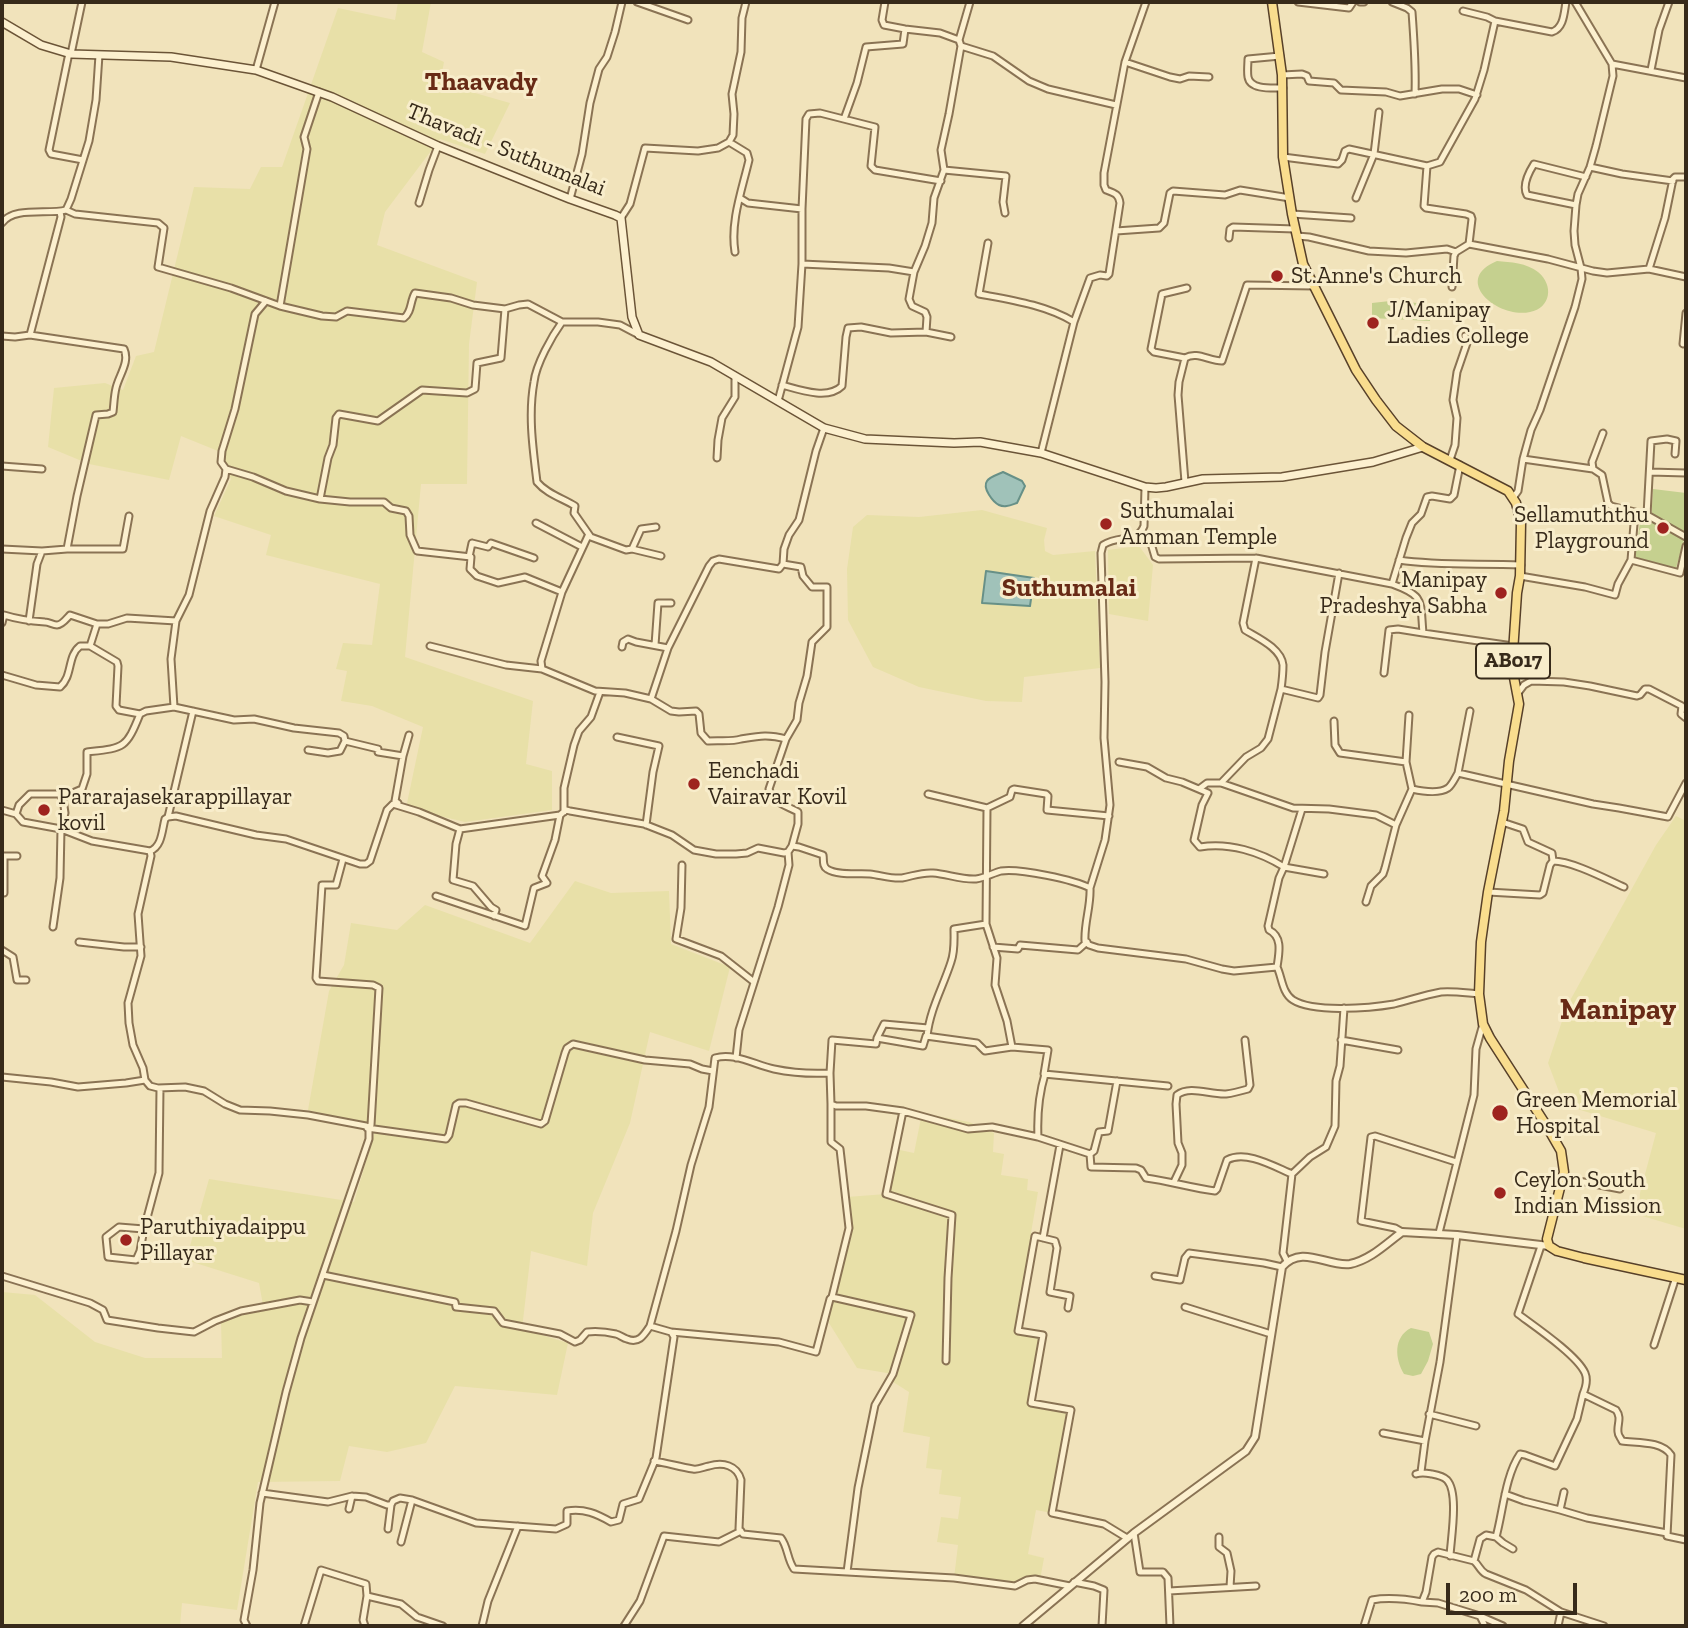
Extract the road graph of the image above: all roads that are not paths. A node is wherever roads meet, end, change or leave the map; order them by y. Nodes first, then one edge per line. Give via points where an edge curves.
1 (82, 2) edge
2 (275, 2) edge
3 (622, 2) edge
4 (637, 2) edge
5 (746, 2) edge
6 (885, 2) edge
7 (970, 2) edge
8 (1146, 2) edge
9 (1272, 2) edge
10 (1298, 2) edge
11 (1353, 2) edge
12 (1391, 2) edge
13 (1566, 2) edge
14 (1574, 2) edge
15 (1669, 2) edge
16 (1463, 11) dead end
17 (688, 20) dead end
18 (1495, 21) junction
19 (2, 22) edge
20 (905, 29) junction
21 (960, 43) junction
22 (70, 53) junction
23 (99, 55) junction
24 (1280, 56) junction
25 (1125, 62) junction
26 (1612, 64) junction
27 (256, 70) junction
28 (1651, 71) junction
29 (1282, 75) junction
30 (1209, 78) dead end
31 (1686, 78) edge
32 (1283, 88) junction
33 (318, 92) junction
34 (1415, 94) junction
35 (1477, 94) junction
36 (1116, 105) junction
37 (1379, 111) dead end
38 (844, 119) junction
39 (729, 142) junction
40 (438, 146) junction
41 (1374, 154) junction
42 (1283, 157) junction
43 (83, 160) junction
44 (1427, 166) junction
45 (1590, 167) junction
46 (944, 170) junction
47 (1586, 177) junction
48 (1686, 177) edge
49 (941, 181) junction
50 (1673, 181) junction
51 (740, 198) junction
52 (1290, 198) junction
53 (1356, 198) dead end
54 (570, 199) junction
55 (419, 203) dead end
56 (1576, 205) junction
57 (802, 209) junction
58 (63, 211) junction
59 (1005, 213) dead end
60 (1292, 214) junction
61 (621, 218) junction
62 (1351, 218) dead end
63 (3, 219) edge
64 (1116, 232) junction
65 (1296, 232) junction
66 (1229, 238) dead end
67 (988, 243) dead end
68 (1469, 244) junction
69 (734, 252) dead end
70 (1455, 252) junction
71 (802, 264) junction
72 (1581, 268) junction
73 (1649, 269) junction
74 (914, 272) junction
75 (1686, 277) edge
76 (1315, 286) junction
77 (1452, 287) dead end
78 (1187, 288) dead end
79 (266, 301) junction
80 (280, 306) junction
81 (505, 309) junction
82 (1686, 313) edge
83 (562, 322) junction
84 (1074, 322) junction
85 (926, 332) junction
86 (30, 335) junction
87 (639, 335) junction
88 (2, 336) edge
89 (1465, 336) dead end
90 (951, 337) dead end
91 (1684, 344) dead end
92 (1185, 358) junction
93 (735, 376) junction
94 (782, 385) junction
95 (778, 401) junction
96 (824, 428) junction
97 (1603, 433) dead end
98 (1423, 447) junction
99 (1041, 453) junction
100 (1675, 454) dead end
101 (717, 458) dead end
102 (1523, 459) junction
103 (1450, 460) junction
104 (1460, 465) junction
105 (2, 466) edge
106 (42, 469) dead end
107 (226, 469) junction
108 (1592, 469) junction
109 (1650, 472) junction
110 (1686, 473) edge
111 (1185, 482) junction
112 (1145, 487) junction
113 (1513, 498) junction
114 (320, 499) junction
115 (1635, 512) junction
116 (1647, 515) junction
117 (129, 516) dead end
118 (536, 523) dead end
119 (656, 527) dead end
120 (1142, 532) junction
121 (590, 536) junction
122 (1686, 537) edge
123 (1686, 546) edge
124 (582, 547) junction
125 (2, 549) edge
126 (67, 549) junction
127 (632, 549) junction
128 (42, 551) junction
129 (661, 556) dead end
130 (469, 557) junction
131 (534, 558) dead end
132 (1256, 558) junction
133 (1399, 560) junction
134 (1631, 561) junction
135 (782, 564) junction
136 (1521, 565) junction
137 (1339, 573) junction
138 (1520, 576) junction
139 (1392, 584) junction
140 (562, 592) junction
141 (671, 603) dead end
142 (3, 615) edge
143 (29, 621) junction
144 (176, 621) junction
145 (2, 623) edge
146 (97, 624) junction
147 (1423, 633) junction
148 (90, 646) junction
149 (430, 646) dead end
150 (655, 646) junction
151 (1513, 646) junction
152 (622, 647) dead end
153 (668, 648) junction
154 (542, 669) junction
155 (1384, 673) dead end
156 (2, 676) edge
157 (1281, 689) junction
158 (600, 692) junction
159 (1518, 693) junction
160 (651, 699) junction
161 (174, 707) junction
162 (193, 711) junction
163 (1469, 711) dead end
164 (140, 714) junction
165 (1409, 715) dead end
166 (1686, 718) edge
167 (1334, 721) dead end
168 (409, 735) dead end
169 (617, 737) dead end
170 (786, 739) junction
171 (345, 741) junction
172 (308, 750) dead end
173 (403, 757) junction
174 (1119, 762) dead end
175 (1406, 762) junction
176 (1458, 773) junction
177 (1221, 783) junction
178 (1686, 783) edge
179 (1507, 786) junction
180 (1199, 789) junction
181 (1412, 789) junction
182 (59, 794) junction
183 (928, 794) dead end
184 (401, 805) junction
185 (987, 808) junction
186 (1302, 809) junction
187 (2, 810) edge
188 (16, 814) junction
189 (562, 814) junction
190 (1108, 816) junction
191 (168, 817) junction
192 (1502, 822) junction
193 (646, 825) junction
194 (1396, 825) junction
195 (61, 829) junction
196 (460, 829) junction
197 (790, 849) junction
198 (150, 851) junction
199 (3, 856) edge
200 (16, 856) dead end
201 (343, 859) junction
202 (1553, 861) junction
203 (682, 865) dead end
204 (1284, 867) junction
205 (1325, 874) dead end
206 (986, 877) junction
207 (1624, 887) dead end
208 (1090, 888) junction
209 (1488, 892) junction
210 (3, 893) edge
211 (13, 895) dead end
212 (436, 896) dead end
213 (1366, 902) dead end
214 (494, 916) junction
215 (986, 924) junction
216 (53, 927) dead end
217 (79, 942) dead end
218 (1087, 942) junction
219 (141, 947) junction
220 (993, 947) junction
221 (2, 950) edge
222 (1277, 967) junction
223 (26, 980) dead end
224 (754, 982) junction
225 (1479, 994) junction
226 (1344, 1008) junction
227 (1483, 1024) junction
228 (928, 1028) junction
229 (927, 1036) junction
230 (877, 1038) junction
231 (1245, 1040) dead end
232 (1341, 1040) junction
233 (1013, 1047) junction
234 (1398, 1050) dead end
235 (736, 1058) junction
236 (713, 1070) junction
237 (830, 1073) junction
238 (1045, 1074) junction
239 (2, 1077) edge
240 (145, 1080) junction
241 (1117, 1081) junction
242 (1168, 1086) dead end
243 (160, 1088) junction
244 (831, 1104) junction
245 (903, 1111) junction
246 (367, 1128) junction
247 (1038, 1136) junction
248 (1060, 1145) junction
249 (1090, 1154) junction
250 (1456, 1162) junction
251 (1091, 1167) junction
252 (1092, 1174) dead end
253 (1292, 1174) junction
254 (1563, 1178) junction
255 (1174, 1182) junction
256 (1620, 1189) dead end
257 (144, 1229) junction
258 (1402, 1232) junction
259 (1439, 1233) junction
260 (1457, 1235) junction
261 (1043, 1237) junction
262 (1545, 1246) junction
263 (1284, 1264) junction
264 (323, 1275) junction
265 (2, 1276) edge
266 (1155, 1276) dead end
267 (1676, 1277) junction
268 (1686, 1280) edge
269 (832, 1297) junction
270 (313, 1301) junction
271 (1185, 1307) dead end
272 (1068, 1308) dead end
273 (650, 1326) junction
274 (671, 1332) junction
275 (1271, 1334) junction
276 (1654, 1345) dead end
277 (946, 1361) dead end
278 (1583, 1394) junction
279 (1430, 1414) junction
280 (1476, 1426) dead end
281 (1383, 1433) dead end
282 (1424, 1441) junction
283 (654, 1461) junction
284 (1564, 1492) dead end
285 (262, 1493) junction
286 (1505, 1494) junction
287 (352, 1496) junction
288 (412, 1500) junction
289 (391, 1505) junction
290 (349, 1509) dead end
291 (1560, 1510) junction
292 (518, 1526) junction
293 (388, 1529) dead end
294 (741, 1531) junction
295 (1134, 1533) junction
296 (1667, 1533) junction
297 (1219, 1537) dead end
298 (1496, 1537) junction
299 (1127, 1538) junction
300 (1686, 1539) edge
301 (401, 1542) dead end
302 (1513, 1549) dead end
303 (1450, 1556) junction
304 (1474, 1561) junction
305 (847, 1572) junction
306 (1072, 1584) junction
307 (1256, 1586) dead end
308 (1230, 1587) junction
309 (1169, 1591) junction
310 (367, 1596) junction
311 (1422, 1602) junction
312 (1561, 1612) junction
313 (1480, 1616) junction
314 (417, 1617) junction
315 (1483, 1624) dead end
316 (247, 1626) edge
317 (304, 1626) edge
318 (365, 1626) edge
319 (415, 1626) edge
320 (443, 1626) edge
321 (482, 1626) edge
322 (624, 1626) edge
323 (1023, 1626) edge
324 (1102, 1626) edge
325 (1170, 1626) edge
326 (1364, 1626) edge
327 (1503, 1626) edge
328 (1558, 1626) edge
329 (1604, 1626) edge

1 - 22 street
2 - 27 street
3 - 54 street via 590,103
4 - 17 street
5 - 39 street
6 - 20 street via 884,25
7 - 21 street
8 - 25 street
9 - 24 main road
10 - 11 street via 1349,8
12 - 34 street via 1412,12
13 - 18 street via 1562,23 1552,32
14 - 26 street
15 - 28 street
16 - 18 street
18 - 35 street
19 - 22 main road, Thavadi - Suthumalai via 41,46
20 - 21 street via 940,33
20 - 38 street via 904,44 866,47
21 - 36 street via 993,56 1048,89
21 - 46 street via 941,150
22 - 23 main road, Thavadi - Suthumalai
22 - 43 street via 49,150
23 - 27 main road, Thavadi - Suthumalai via 170,57
23 - 43 street via 96,100
24 - 29 main road
24 - 32 street via 1248,59 1248,77 1255,86
25 - 30 street via 1180,79
25 - 36 street
26 - 28 street
26 - 45 street
27 - 33 main road, Thavadi - Suthumalai
28 - 31 street
29 - 32 main road
29 - 34 street via 1302,74 1309,81 1334,83 1341,90
32 - 42 main road
33 - 40 main road, Thavadi - Suthumalai
33 - 80 street via 304,137 307,149
34 - 35 street via 1451,89
35 - 44 street via 1440,162
36 - 64 street via 1104,173 1106,190 1119,197
37 - 41 street
38 - 49 street via 875,127 871,152 875,170
38 - 57 street via 820,113 809,114 806,120
39 - 51 street via 749,158
39 - 61 street via 698,151 645,148 630,204
40 - 54 main road, Thavadi - Suthumalai
40 - 55 street
41 - 42 street via 1349,149 1338,164
41 - 44 street
41 - 53 street
42 - 52 main road
43 - 58 street
44 - 68 street via 1424,206 1471,216
45 - 47 street
45 - 50 street
46 - 49 street
46 - 59 street via 1006,176
47 - 56 street
47 - 56 street via 1534,164 1527,179 1527,195
48 - 50 street
49 - 74 street
50 - 73 street
51 - 57 street via 748,203
51 - 69 street
52 - 60 main road
52 - 64 street via 1240,190 1225,195 1172,191 1164,223 1158,228
54 - 61 main road, Thavadi - Suthumalai
56 - 72 street via 1575,245
57 - 71 street
58 - 63 street
58 - 79 street via 158,223 164,228 158,267
58 - 86 street
60 - 62 street
60 - 65 main road
61 - 87 main road, Thavadi - Suthumalai via 632,317
64 - 84 street via 1109,274 1090,278
65 - 66 street via 1233,228
65 - 70 street via 1369,251
65 - 76 main road via 1303,264
67 - 84 street via 979,294 1020,301
68 - 70 street
68 - 72 street
70 - 77 street
71 - 74 street
71 - 94 street via 798,327
72 - 73 street via 1607,273
72 - 102 street via 1574,307
73 - 75 street
74 - 85 street via 909,299 912,306 925,312
76 - 92 street via 1247,285 1222,361 1197,355
76 - 98 main road via 1362,380 1396,426
78 - 92 street via 1162,293 1152,349
79 - 80 street
79 - 107 street via 255,314 222,451
80 - 81 street via 322,316 336,317 347,311 404,318 415,293
81 - 83 street via 528,304
81 - 114 street via 501,358 477,363 475,389 467,393 422,390 378,421 339,414
82 - 91 street
83 - 87 street via 621,325
83 - 121 street via 534,380 531,438 537,482 575,506 574,513
84 - 99 street
85 - 90 street
85 - 94 street via 848,328 838,390 828,393
86 - 88 street
86 - 126 street via 124,349 127,355 113,412 96,415
87 - 93 main road
89 - 103 street via 1453,400 1457,418
92 - 111 street via 1178,395
93 - 95 main road
93 - 101 street via 735,397 722,418
94 - 95 street
95 - 96 main road
96 - 99 main road via 865,439 980,442
96 - 135 street
97 - 108 street
98 - 103 main road
98 - 111 main road via 1373,462 1282,477
99 - 112 main road
100 - 109 street via 1676,440 1651,442
102 - 108 street
102 - 113 street
103 - 104 main road
104 - 113 main road
104 - 133 street via 1454,495 1450,499 1427,497
105 - 106 street
107 - 114 street
107 - 144 street via 189,595
108 - 115 street via 1602,475 1611,506
109 - 110 street
109 - 116 street
111 - 112 main road
112 - 120 street
113 - 136 main road, AB017 via 1521,523
114 - 130 street via 384,502 406,511 417,551
115 - 116 street
115 - 134 street
116 - 122 street
117 - 126 street via 124,549
118 - 124 street
119 - 127 street via 641,529
120 - 132 street via 1159,559
120 - 190 street via 1108,542 1101,553
121 - 124 street
121 - 127 street
123 - 134 street via 1680,573
124 - 140 street
125 - 128 street
126 - 128 street
127 - 129 street
128 - 143 street
130 - 131 street via 472,543 488,547 491,543
130 - 140 street via 470,569 477,576 498,583 525,577
132 - 137 street
132 - 157 street via 1243,623 1245,630 1267,643 1283,663
133 - 136 street
133 - 139 street
134 - 138 street via 1615,595
135 - 153 street via 779,569 713,561
135 - 170 street via 801,567 812,587 827,587 827,627 813,642 797,720
136 - 138 main road, AB017
137 - 139 street
137 - 157 street via 1321,695 1310,697
138 - 151 main road, AB017
139 - 147 street via 1419,598
140 - 154 street
141 - 150 street via 658,603
142 - 143 street
142 - 145 street
143 - 146 street via 59,625 70,615
144 - 146 street via 127,618
144 - 161 street via 171,659
146 - 148 street
147 - 151 street
147 - 155 street via 1389,630
148 - 156 street via 75,650 68,677 60,687
148 - 164 street via 117,662 117,708
149 - 154 street
150 - 152 street via 628,639
150 - 153 street
151 - 159 main road, AB017
153 - 160 street
154 - 158 street
157 - 177 street via 1268,739
158 - 160 street
158 - 189 street via 574,745
159 - 166 street via 1531,681 1564,682 1637,696 1649,689 1682,706
159 - 179 main road, AB017
160 - 170 street via 671,711 696,711 701,733 708,741 753,736
161 - 162 street
161 - 164 street
162 - 171 street via 339,733
162 - 191 street
163 - 176 street
164 - 182 street via 130,740 115,749 88,752 82,789
165 - 175 street
167 - 175 street via 1340,753
168 - 173 street
169 - 193 street via 659,746
170 - 197 street via 769,789 771,797 799,812
171 - 172 street via 340,751
171 - 173 street
173 - 184 street via 395,801
174 - 180 street via 1147,767
175 - 181 street
176 - 179 street
176 - 181 street via 1441,791
177 - 180 street via 1207,783
177 - 186 street
178 - 179 street via 1668,817
179 - 192 main road, AB017
180 - 204 street via 1208,793 1194,840 1200,847 1244,849
181 - 194 street
182 - 188 street via 30,794
182 - 195 street via 65,813
183 - 185 street
184 - 196 street
184 - 201 street via 393,804 387,810 370,861 360,864
185 - 190 street via 1010,797 1014,789 1046,794 1047,810
185 - 206 street
186 - 194 street via 1376,815
186 - 204 street
187 - 188 street
188 - 195 street via 23,822
189 - 193 street via 570,811
189 - 196 street
189 - 214 street via 542,876 547,883 534,888 525,926
190 - 208 street
191 - 198 street via 158,845
191 - 201 street via 286,839
192 - 202 street via 1523,829 1528,842 1552,853
192 - 209 main road, AB017
193 - 197 street via 694,850 747,853 758,848 784,853
194 - 213 street via 1383,874 1371,886
195 - 198 street via 92,841
195 - 216 street
196 - 214 street via 453,880 473,886 496,910
197 - 206 street via 799,847 823,855 824,865 834,872 902,878 923,873
197 - 224 street via 778,907
198 - 219 street via 138,914
199 - 200 street
199 - 210 street
201 - 246 street via 336,885 322,885 316,978 379,988 371,1125
202 - 207 street
202 - 209 street via 1540,895
203 - 224 street via 676,939 721,956
204 - 205 street
204 - 222 street via 1268,926 1278,938
206 - 208 street via 1013,871
206 - 215 street
208 - 218 street
209 - 225 main road, AB017
210 - 211 street
212 - 214 street
215 - 220 street
215 - 228 street via 954,929 951,962
217 - 219 street
218 - 220 street via 1078,950
218 - 222 street via 1098,948 1186,959 1234,971
219 - 240 street via 128,1003 133,1045
220 - 233 street via 995,985
221 - 223 street via 13,957 17,980
222 - 226 street via 1292,1000 1315,1008
224 - 235 street via 739,1030
225 - 226 street via 1440,992 1392,1004
225 - 227 main road, AB017
226 - 232 street
227 - 250 street via 1476,1049 1474,1095
227 - 254 main road, AB017 via 1561,1151
228 - 229 street
228 - 230 street via 884,1024
229 - 230 street via 923,1046
229 - 233 street via 976,1043 985,1051
230 - 237 street via 876,1044 832,1040
231 - 255 street via 1248,1089 1229,1094 1190,1090 1177,1096 1182,1165
232 - 234 street
232 - 253 street via 1335,1126 1326,1146
233 - 238 street via 1048,1050
235 - 236 street via 715,1058
235 - 237 street via 803,1073
236 - 246 street via 573,1044 565,1053 541,1124 459,1103 446,1139
236 - 273 street via 709,1107
237 - 244 street
238 - 241 street
238 - 247 street
239 - 240 street via 78,1087
240 - 243 street
241 - 242 street
241 - 249 street via 1108,1131 1098,1132
243 - 246 street via 204,1090 240,1111 307,1115
243 - 257 street via 159,1173
244 - 245 street
244 - 269 street via 831,1142 840,1149 849,1228
245 - 247 street via 968,1129 992,1127
245 - 277 street via 886,1194 952,1215
246 - 264 street via 369,1139
247 - 248 street
248 - 249 street
248 - 261 street
249 - 251 street
250 - 258 street via 1371,1137 1361,1221
250 - 259 street
251 - 252 street
251 - 255 street via 1136,1168 1146,1178
253 - 255 street via 1252,1158 1231,1157 1215,1191
253 - 263 street
254 - 256 street
254 - 262 main road, AB017
257 - 257 street via 136,1260 108,1257 106,1237 119,1227
258 - 259 street
258 - 263 street via 1365,1260 1347,1264 1296,1257
259 - 260 street
260 - 262 street
260 - 279 street
261 - 272 street via 1055,1241 1057,1248 1050,1292 1070,1296
261 - 299 street via 1035,1236 1018,1331 1043,1335 1031,1403 1071,1410 1052,1513 1104,1524
262 - 267 main road
262 - 278 street via 1518,1314 1578,1364 1587,1384
263 - 266 street via 1189,1253 1180,1280
263 - 275 street
264 - 270 street
264 - 273 street via 455,1302 456,1307 494,1311 503,1323 560,1334 575,1342 595,1331 635,1340 643,1338
265 - 270 street via 90,1303 103,1310 107,1320 194,1332 241,1311
267 - 268 main road
267 - 276 street
269 - 274 street via 816,1352 779,1342
269 - 305 street via 911,1315 893,1374 875,1405
270 - 285 street
271 - 275 street
273 - 274 street
274 - 283 street via 674,1337
275 - 295 street via 1255,1437 1246,1451
278 - 286 street via 1577,1419 1555,1465 1520,1454
278 - 296 street via 1619,1413 1622,1441 1667,1448 1671,1455
279 - 280 street
279 - 282 street
281 - 282 street
282 - 303 street via 1418,1473 1441,1475 1451,1486 1454,1499
283 - 292 street via 639,1499 623,1504 619,1520 611,1522 576,1510 567,1511 567,1524 556,1529
283 - 294 street via 697,1470 732,1466 741,1479
284 - 291 street
285 - 287 street via 328,1502
285 - 316 street via 244,1620
286 - 291 street
286 - 298 street
287 - 289 street
287 - 290 street
288 - 289 street via 400,1498
288 - 292 street via 476,1523
288 - 301 street
289 - 293 street
291 - 296 street
292 - 321 street
294 - 305 street via 781,1538 794,1569
294 - 322 street via 719,1542 664,1536 640,1601
295 - 299 street
295 - 309 street via 1140,1572 1163,1572
296 - 300 street
297 - 308 street via 1231,1571
298 - 302 street
298 - 304 street via 1480,1539
299 - 306 street
303 - 304 street
303 - 311 street via 1438,1552 1432,1557
304 - 312 street via 1483,1573 1526,1590
305 - 306 street via 1015,1586 1035,1579
306 - 323 street
306 - 324 street via 1104,1591
307 - 308 street
308 - 309 street
309 - 325 street
310 - 314 street via 401,1604
310 - 317 street via 366,1584 321,1570
310 - 318 street
311 - 313 street
311 - 326 street via 1372,1600
312 - 328 street
312 - 329 street
313 - 315 street
313 - 327 street
314 - 319 street
314 - 320 street

